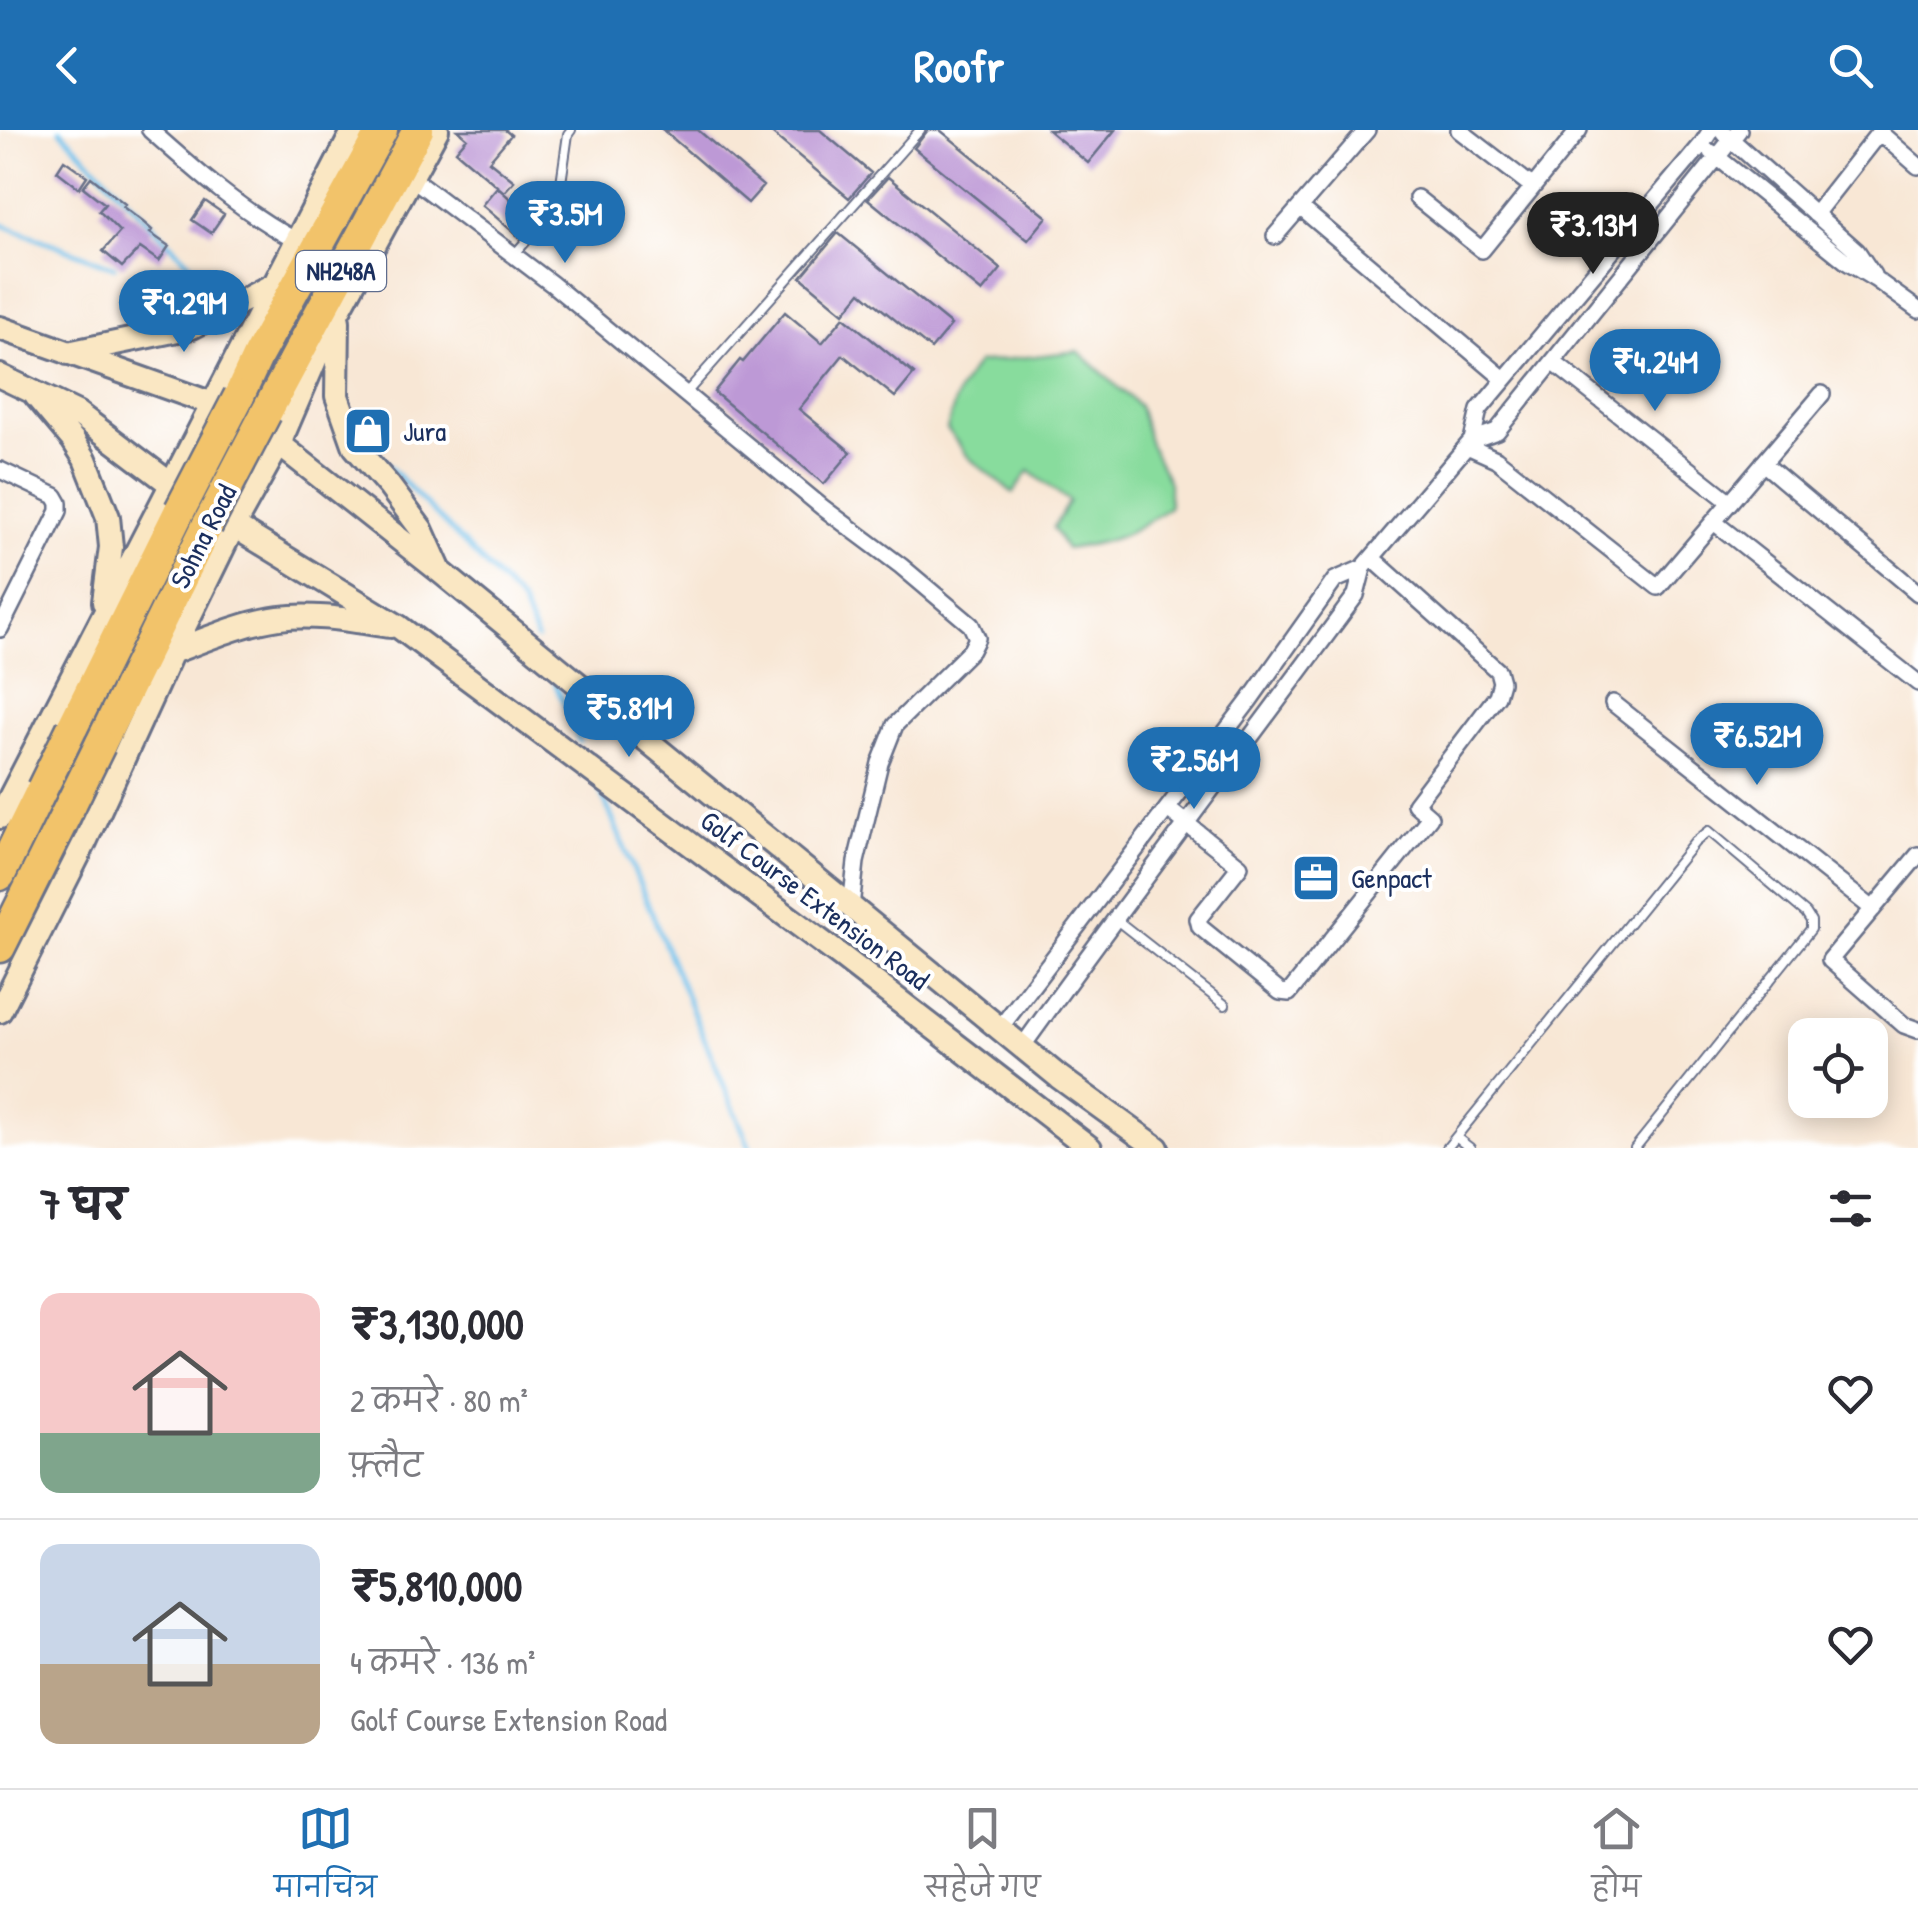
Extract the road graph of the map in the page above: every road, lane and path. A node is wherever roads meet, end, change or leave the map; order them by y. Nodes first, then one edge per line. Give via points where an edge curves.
1 (150, 130) edge
2 (354, 130) edge
3 (382, 130) edge
4 (418, 130) edge
5 (437, 130) edge
6 (571, 130) edge
7 (920, 130) edge
8 (1367, 130) edge
9 (1459, 130) edge
10 (1579, 130) edge
11 (1880, 131) edge
12 (1731, 133) edge
13 (1704, 135) edge
14 (1718, 158) junction
15 (1918, 166) edge
16 (412, 178) junction
17 (1533, 187) junction
18 (1417, 198) dead end
19 (1300, 208) junction
20 (1815, 214) junction
21 (1275, 236) dead end
22 (297, 241) junction
23 (514, 255) junction
24 (1875, 278) junction
25 (274, 284) junction
26 (1918, 310) edge
27 (338, 312) junction
28 (0, 328) edge
29 (68, 353) junction
30 (1553, 362) junction
31 (0, 376) edge
32 (1504, 379) junction
33 (29, 388) junction
34 (686, 394) junction
35 (1822, 394) dead end
36 (226, 400) junction
37 (1470, 443) junction
38 (279, 444) junction
39 (1764, 463) junction
40 (0, 470) edge
41 (175, 498) junction
42 (1730, 502) junction
43 (1714, 522) junction
44 (220, 526) junction
45 (1368, 563) junction
46 (440, 572) junction
47 (1918, 593) edge
48 (102, 620) junction
49 (399, 627) junction
50 (0, 628) edge
51 (172, 652) junction
52 (1918, 682) edge
53 (1614, 703) dead end
54 (34, 751) junction
55 (110, 788) junction
56 (1168, 809) junction
57 (0, 817) edge
58 (1187, 825) junction
59 (1134, 853) junction
60 (1918, 854) edge
61 (1154, 868) junction
62 (0, 875) edge
63 (851, 907) junction
64 (1872, 909) junction
65 (1114, 918) junction
66 (0, 948) edge
67 (1225, 1005) dead end
68 (0, 1011) edge
69 (1000, 1028) junction
70 (1918, 1030) edge
71 (1022, 1047) junction
72 (1458, 1138) junction
73 (1090, 1148) edge
74 (1157, 1148) edge
75 (1447, 1148) edge
76 (1470, 1148) edge
77 (1635, 1148) edge

1 - 22 street via 209,182
2 - 22 main road
3 - 36 highway, Sohna Road / NH248A
4 - 44 highway, Sohna Road / NH248A, bridge via 266,413
5 - 16 main road
6 - 23 lane via 560,190
7 - 34 lane
8 - 19 street
9 - 17 street
10 - 17 street
11 - 15 street
11 - 20 street
12 - 14 street
12 - 20 street
13 - 14 street
13 - 32 street
14 - 24 street
14 - 30 street
16 - 23 street
16 - 27 main road
17 - 18 street via 1482,250
19 - 21 street
19 - 32 street
20 - 24 street via 1857,251
22 - 25 main road
23 - 34 street
24 - 26 street
25 - 29 main road via 192,326
25 - 36 main road
27 - 38 main road
27 - 46 main road via 338,396 355,447 422,529
28 - 29 main road
29 - 36 main road
30 - 37 street via 1498,431
30 - 42 street
31 - 33 main road, Golf Course Extension Road
32 - 37 street via 1479,410
33 - 41 main road, Golf Course Extension Road via 76,413
33 - 48 main road via 74,440 108,516
34 - 63 street via 971,625 977,638 895,724 856,862
35 - 39 street
36 - 38 main road
36 - 41 highway, Sohna Road / NH248A, bridge
37 - 43 street via 1658,587
37 - 45 street
38 - 44 main road
38 - 46 main road
39 - 42 street
39 - 47 street
40 - 50 street via 55,496 60,511
41 - 44 main road, Golf Course Extension Road
41 - 48 main road
41 - 62 highway, Sohna Road / NH248A, bridge
42 - 43 street
43 - 52 street
44 - 49 main road, Golf Course Extension Road
44 - 51 main road
44 - 66 highway, Sohna Road / NH248A, bridge via 100,745
45 - 56 street via 1335,580
45 - 58 street via 1356,595
45 - 58 street via 1498,671 1501,682 1416,804 1430,817 1289,993 1200,927 1198,919 1240,866
46 - 63 main road
48 - 54 main road
49 - 51 main road via 280,618
49 - 73 main road, Golf Course Extension Road
51 - 55 main road
53 - 64 street
54 - 55 main road
54 - 57 main road
55 - 68 main road
56 - 58 street
56 - 59 street
58 - 61 street
59 - 61 street
59 - 69 street
60 - 64 street
61 - 65 street
63 - 69 main road
64 - 70 street via 1830,960 1904,1026
65 - 67 lane
65 - 71 street
69 - 71 main road
71 - 74 main road
72 - 75 lane
72 - 76 lane
72 - 77 lane via 1710,831 1806,913 1811,929

